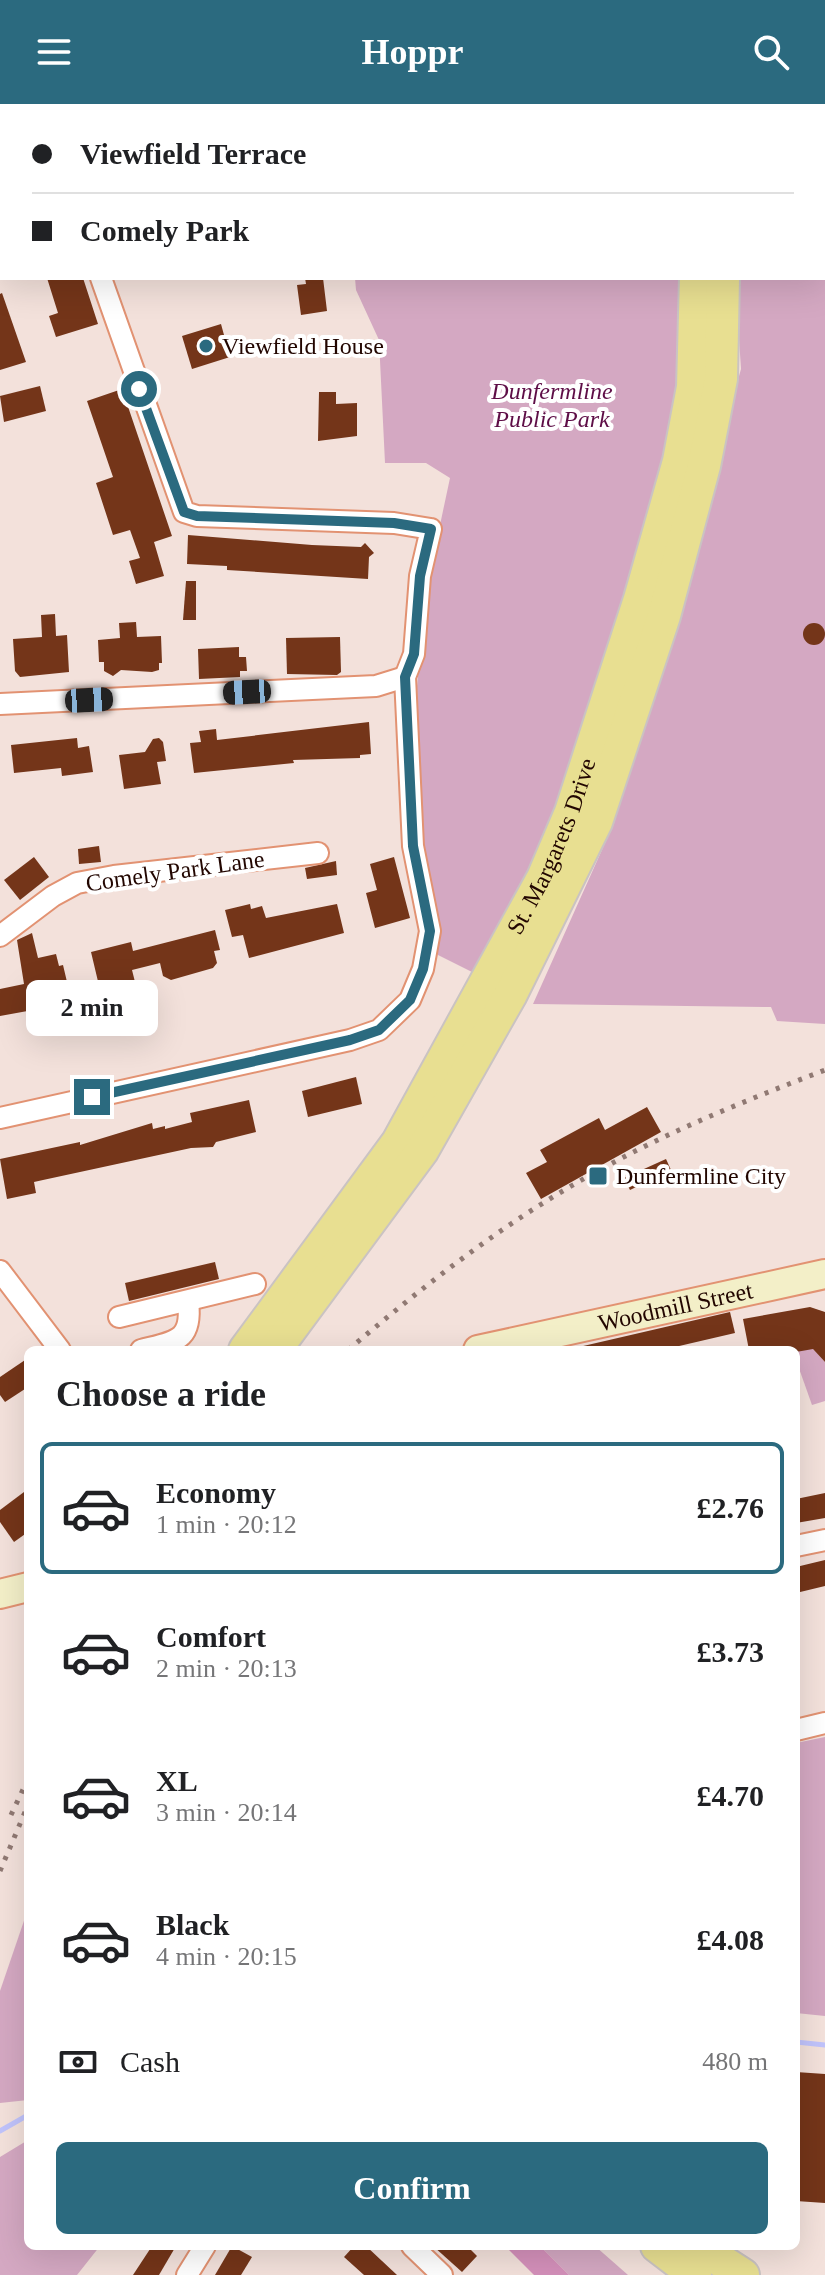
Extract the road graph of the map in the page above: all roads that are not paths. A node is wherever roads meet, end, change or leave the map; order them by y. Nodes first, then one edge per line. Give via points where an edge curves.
1 (102, 280) edge
2 (696, 280) edge
3 (723, 280) edge
4 (650, 612) junction
5 (635, 659) junction
6 (405, 677) junction
7 (0, 704) edge
8 (318, 853) dead end
9 (0, 936) edge
10 (0, 1118) edge
11 (0, 1271) edge
12 (825, 1274) edge
13 (255, 1284) dead end
14 (188, 1301) junction
15 (119, 1317) dead end
16 (57, 1346) edge
17 (152, 1346) edge
18 (248, 1346) edge
19 (278, 1346) edge
20 (496, 1346) edge
21 (825, 1540) edge
22 (800, 1545) edge
23 (24, 1588) edge
24 (0, 1594) edge
25 (24, 1607) edge
26 (0, 1610) edge
27 (825, 1723) edge
28 (800, 1729) edge
29 (203, 2250) edge
30 (416, 2250) edge
31 (662, 2250) edge
32 (704, 2250) edge
33 (187, 2275) edge
34 (442, 2275) edge
35 (695, 2275) edge
36 (743, 2275) edge

1 - 6 street via 184,512 431,529 420,576 414,654
2 - 4 main road, St. Margarets Drive via 693,387
3 - 4 main road, St. Margarets Drive via 721,379 704,466
4 - 5 main road, St. Margarets Drive
5 - 18 main road, St. Margarets Drive via 543,878 398,1142
5 - 19 main road, St. Margarets Drive via 596,822 511,994 422,1151
6 - 7 street via 376,686
6 - 10 street via 413,846 430,931 410,1000 379,1030 350,1040
8 - 9 street, Comely Park Lane via 77,883
11 - 16 street
12 - 20 street, Woodmill Street
13 - 14 street
14 - 15 street
14 - 17 street via 191,1323 183,1335
21 - 22 street
23 - 24 street
25 - 26 street
27 - 28 street
29 - 33 street
30 - 34 street
31 - 35 main road
32 - 36 main road

